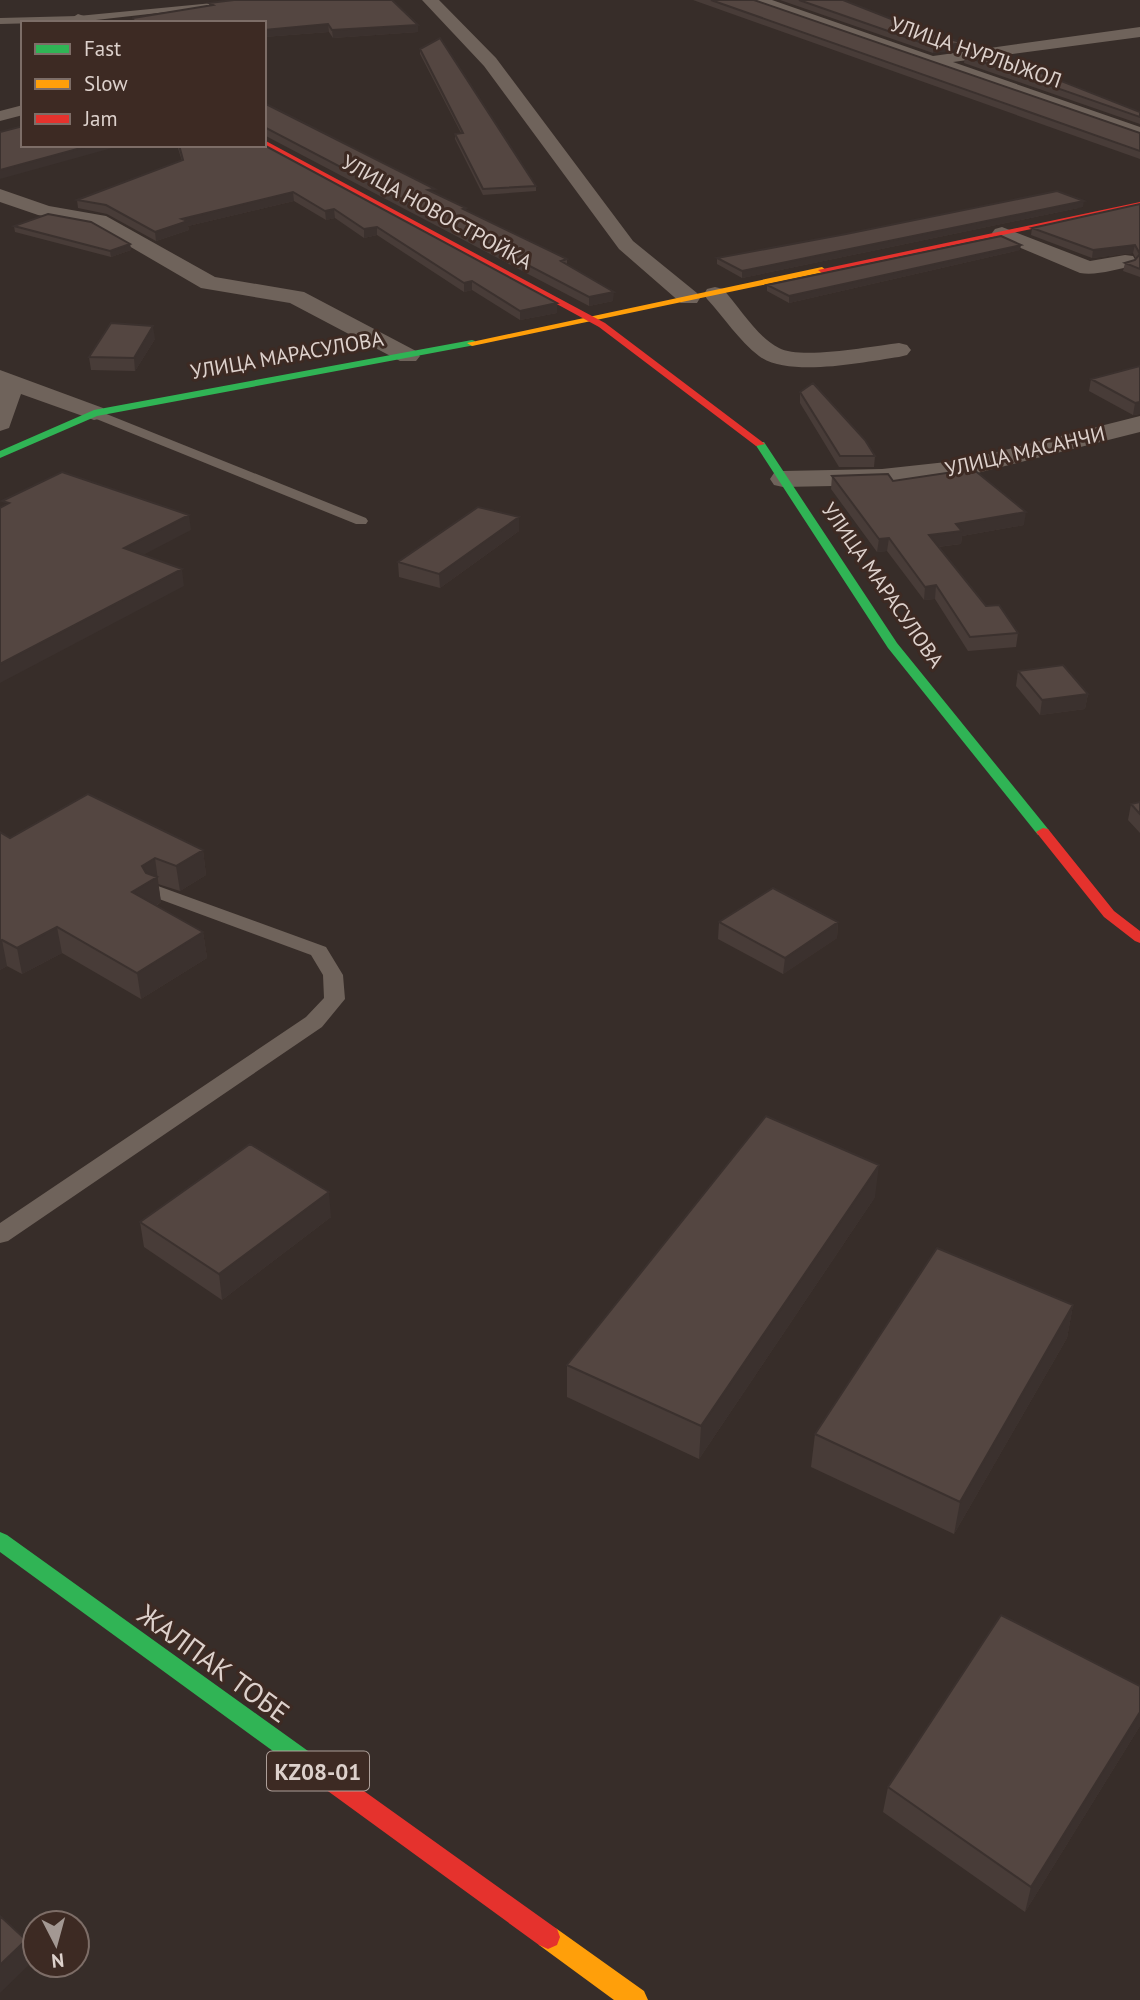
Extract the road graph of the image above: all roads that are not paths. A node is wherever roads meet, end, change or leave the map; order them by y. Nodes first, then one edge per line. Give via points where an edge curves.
1 (268, 0) edge
2 (430, 0) edge
3 (757, 0) edge
4 (80, 21) edge
5 (0, 22) edge
6 (21, 22) edge
7 (1140, 32) edge
8 (931, 61) junction
9 (21, 111) edge
10 (0, 116) edge
11 (1140, 133) edge
12 (266, 143) edge
13 (0, 195) edge
14 (1140, 204) edge
15 (1002, 233) junction
16 (1125, 261) edge
17 (715, 294) junction
18 (689, 298) junction
19 (589, 319) junction
20 (899, 350) dead end
21 (408, 356) junction
22 (7, 380) edge
23 (94, 413) junction
24 (0, 423) edge
25 (1140, 424) edge
26 (0, 455) edge
27 (783, 479) junction
28 (362, 521) dead end
29 (158, 892) edge
30 (1140, 938) edge
31 (0, 1236) edge
32 (0, 1541) edge
33 (635, 2000) edge

1 - 4 lane
2 - 18 street via 490,62 626,245
3 - 8 street, УЛИЦА НУРЛЫЖОЛ
5 - 6 lane
7 - 8 street
8 - 11 street, УЛИЦА НУРЛЫЖОЛ
9 - 10 street
12 - 19 street, УЛИЦА НОВОСТРОЙКА
13 - 21 street via 45,211 99,220 209,283 296,297
14 - 15 street, УЛИЦА МАРАСУЛОВА
15 - 16 street via 1088,268
15 - 17 street, УЛИЦА МАРАСУЛОВА
17 - 18 street, УЛИЦА МАРАСУЛОВА
17 - 20 street via 771,354 789,359 830,358
18 - 19 street, УЛИЦА МАРАСУЛОВА
19 - 21 street, УЛИЦА МАРАСУЛОВА
19 - 27 street, УЛИЦА МАРАСУЛОВА via 758,441
21 - 23 street, УЛИЦА МАРАСУЛОВА
22 - 23 street
22 - 24 street
23 - 26 street, УЛИЦА МАРАСУЛОВА
23 - 28 lane
25 - 27 street, УЛИЦА МАСАНЧИ via 965,468 882,477
27 - 30 street, УЛИЦА МАРАСУЛОВА via 892,645 1109,914
29 - 31 lane via 319,951 333,975 335,999 314,1022
32 - 33 street, ЖАЛПАК ТОБЕ / KZ08-01

